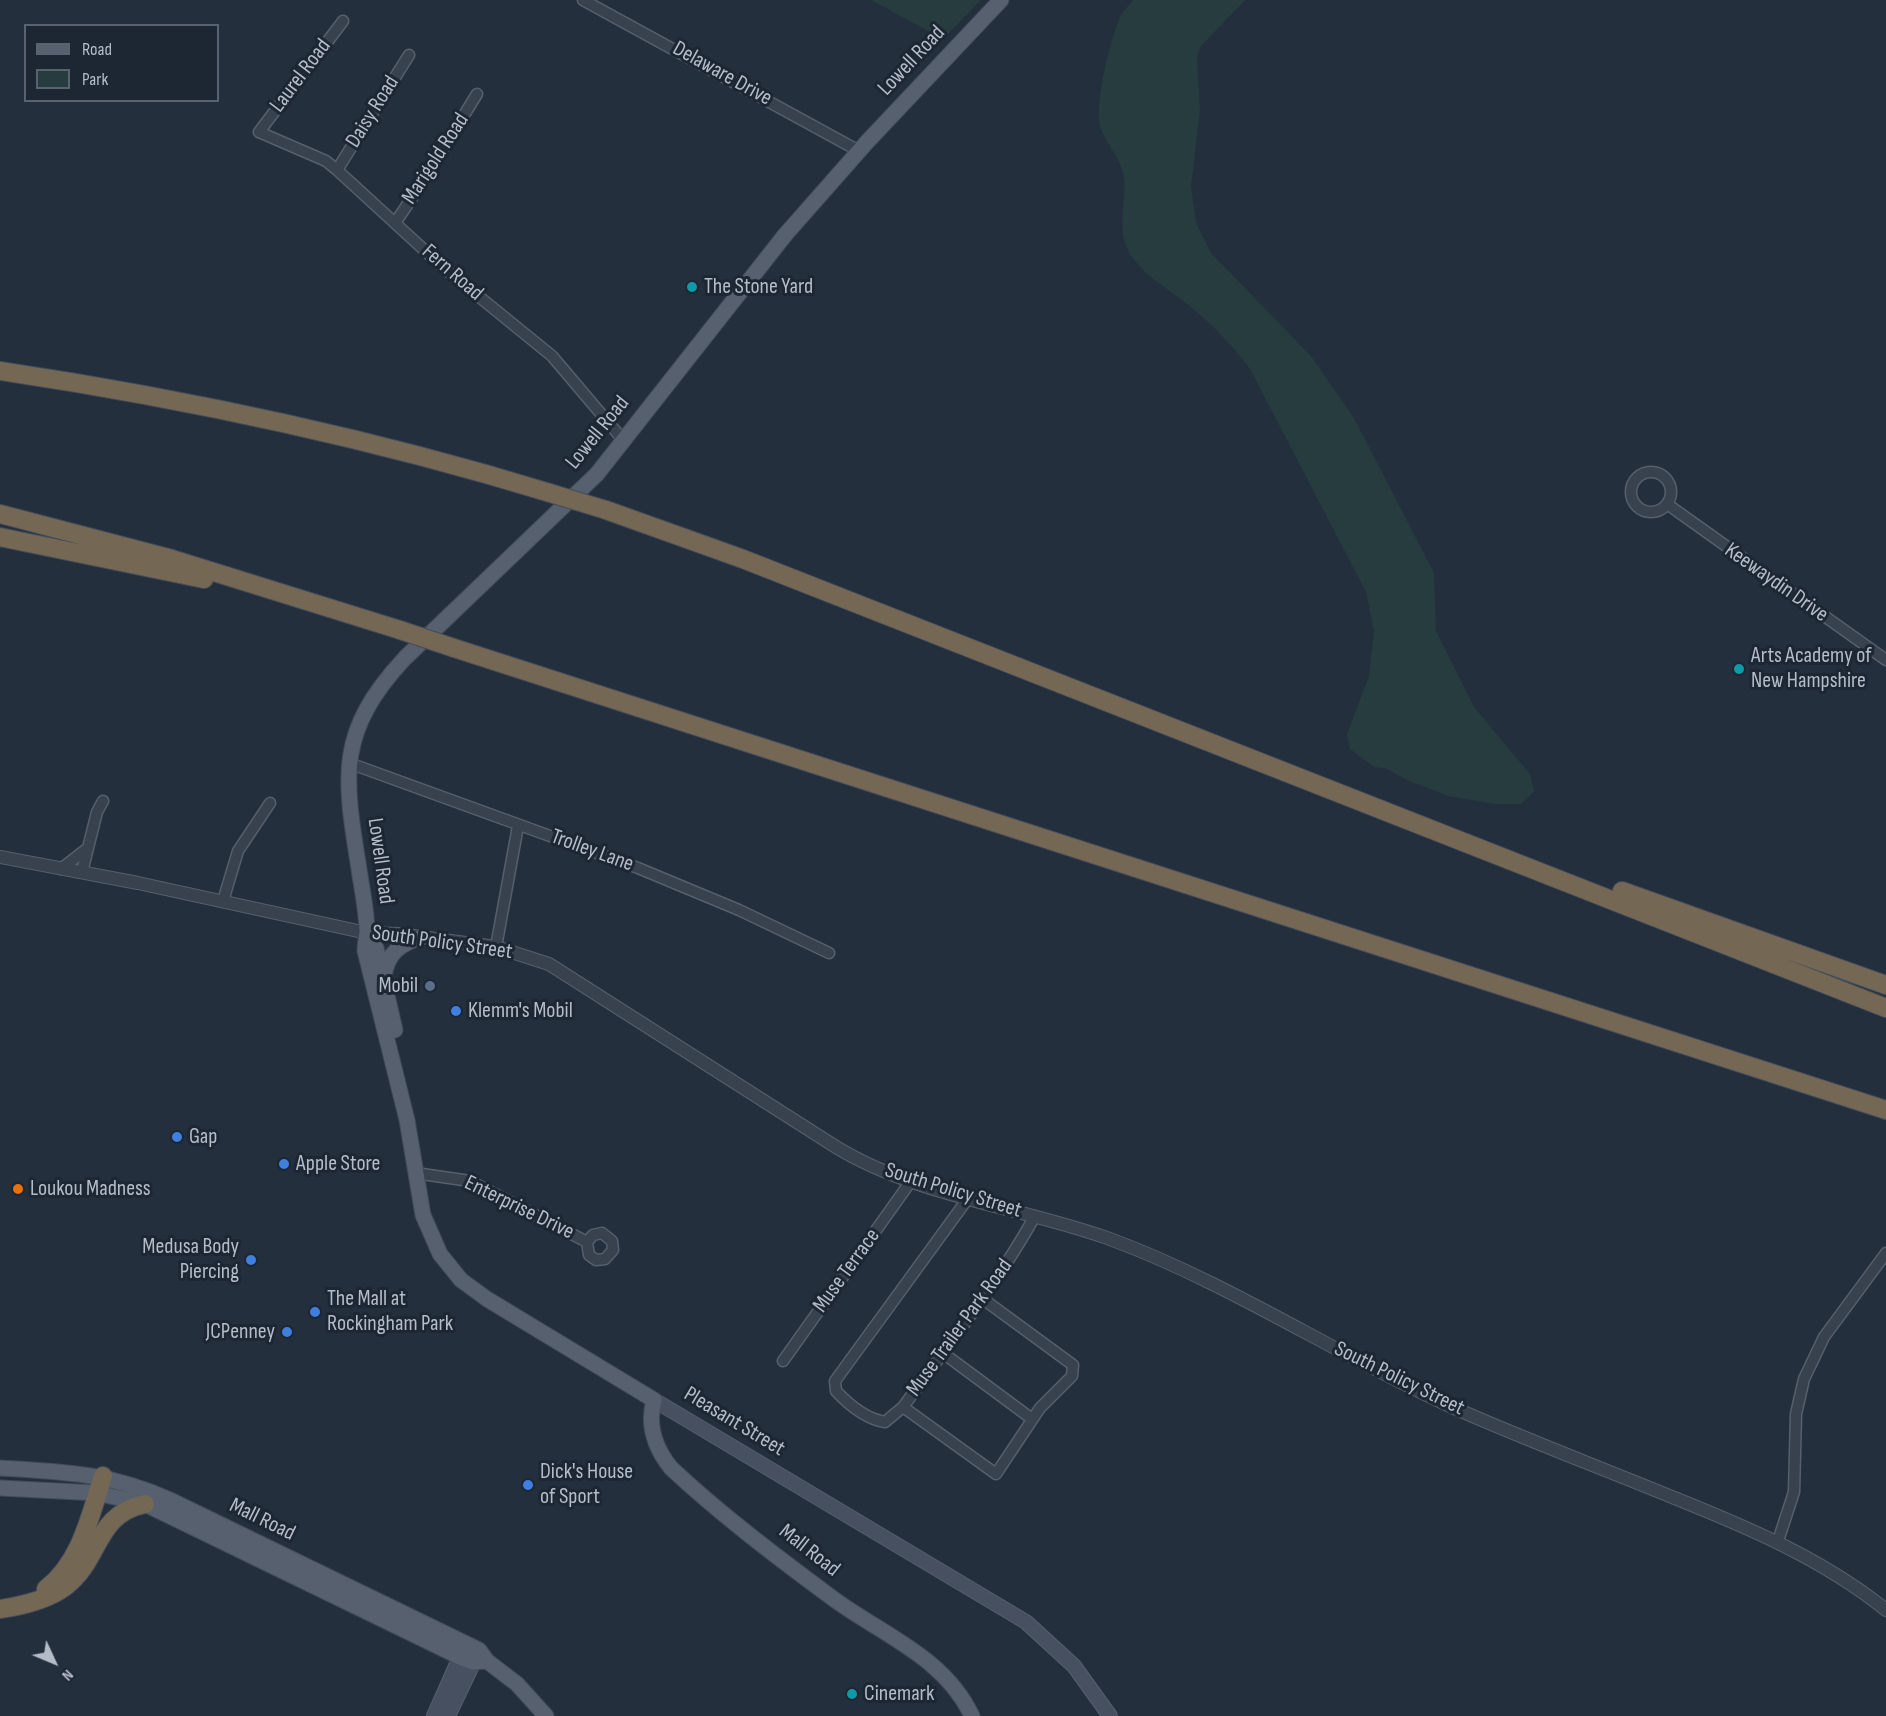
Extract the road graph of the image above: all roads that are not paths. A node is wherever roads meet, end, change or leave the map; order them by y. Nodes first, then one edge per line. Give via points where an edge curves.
1 (583, 0) edge
2 (1001, 0) edge
3 (343, 21) dead end
4 (410, 55) dead end
5 (477, 94) dead end
6 (260, 132) joint
7 (859, 151) junction
8 (337, 170) junction
9 (394, 223) junction
10 (0, 371) edge
11 (624, 441) junction
12 (1667, 504) dead end
13 (0, 514) edge
14 (0, 537) edge
15 (294, 596) junction
16 (1886, 660) edge
17 (349, 763) junction
18 (103, 801) dead end
19 (270, 803) dead end
20 (518, 826) junction
21 (1444, 832) junction
22 (88, 847) junction
23 (0, 857) edge
24 (60, 868) junction
25 (82, 872) junction
26 (223, 901) junction
27 (367, 933) junction
28 (422, 937) junction
29 (496, 947) junction
30 (829, 953) dead end
31 (384, 977) junction
32 (1886, 985) edge
33 (1886, 1008) edge
34 (1886, 1110) edge
35 (407, 1120) junction
36 (416, 1173) junction
37 (911, 1181) junction
38 (969, 1197) junction
39 (1035, 1216) junction
40 (587, 1242) dead end
41 (1885, 1253) edge
42 (983, 1299) junction
43 (943, 1353) junction
44 (783, 1361) dead end
45 (654, 1400) junction
46 (903, 1407) junction
47 (1032, 1419) junction
48 (0, 1468) edge
49 (100, 1485) junction
50 (0, 1488) edge
51 (145, 1504) junction
52 (1778, 1541) junction
53 (27, 1603) junction
54 (0, 1609) edge
55 (1886, 1611) edge
56 (473, 1655) junction
57 (434, 1716) edge
58 (448, 1716) edge
59 (546, 1716) edge
60 (972, 1716) edge
61 (1110, 1716) edge

1 - 7 street, Delaware Drive
2 - 7 main road, Lowell Road
3 - 6 street, Laurel Road
4 - 8 street, Daisy Road
5 - 9 street, Marigold Road
6 - 8 street, Fern Road via 326,161
7 - 11 main road, Lowell Road via 765,260
8 - 9 street, Fern Road
9 - 11 street, Fern Road via 552,356
10 - 21 highway, bridge via 277,420 453,463 606,510 743,559
11 - 17 main road, Lowell Road via 582,489 395,669 367,707
12 - 16 street, Keewaydin Drive
13 - 15 highway via 138,549
14 - 15 highway
15 - 34 highway, bridge
17 - 20 street, Trolley Lane
17 - 27 main road, Lowell Road via 347,795
18 - 22 street
19 - 26 street via 238,851
20 - 29 street
20 - 30 street, Trolley Lane via 638,868
21 - 32 highway
21 - 33 highway
22 - 24 street
22 - 25 street
23 - 24 street, South Policy Street
24 - 25 street, South Policy Street
25 - 26 street, South Policy Street
26 - 27 street, South Policy Street
27 - 28 street, South Policy Street
27 - 31 main road, Pleasant Street
27 - 35 main road, Pleasant Street via 365,951
28 - 29 street, South Policy Street
28 - 31 main road via 394,950
29 - 37 street, South Policy Street via 560,969 854,1158
31 - 35 main road, Pleasant Street via 410,1101
35 - 36 main road, Pleasant Street
36 - 40 street, Enterprise Drive via 470,1180
36 - 45 main road, Pleasant Street via 430,1235 461,1280
37 - 38 street, South Policy Street
37 - 44 street, Muse Terrace
38 - 39 street, South Policy Street
38 - 46 street via 835,1382 836,1391 845,1401 875,1420 885,1422
39 - 42 street, Muse Trailer Park Road
39 - 52 street, South Policy Street via 1160,1259 1454,1408
41 - 52 street via 1824,1337 1804,1379 1796,1414 1794,1492
42 - 43 street, Muse Trailer Park Road
42 - 47 street via 1073,1365 1072,1376
43 - 46 street, Muse Trailer Park Road
43 - 47 street
45 - 60 main road, Mall Road via 650,1414 652,1430 671,1468 832,1599 936,1668
45 - 61 main road, Pleasant Street via 1026,1622 1074,1666
46 - 47 street, Muse Trailer Park Road via 996,1474
48 - 49 main road, Mall Road
49 - 50 main road, Mall Road
49 - 51 main road, Mall Road
49 - 53 highway via 77,1551 60,1576
49 - 56 main road, Mall Road via 140,1486
51 - 53 highway via 126,1509 114,1518 67,1585
51 - 56 main road, Mall Road
52 - 55 street, South Policy Street via 1844,1580
53 - 54 highway
56 - 57 main road
56 - 58 main road
56 - 59 main road, Mall Road via 517,1684

